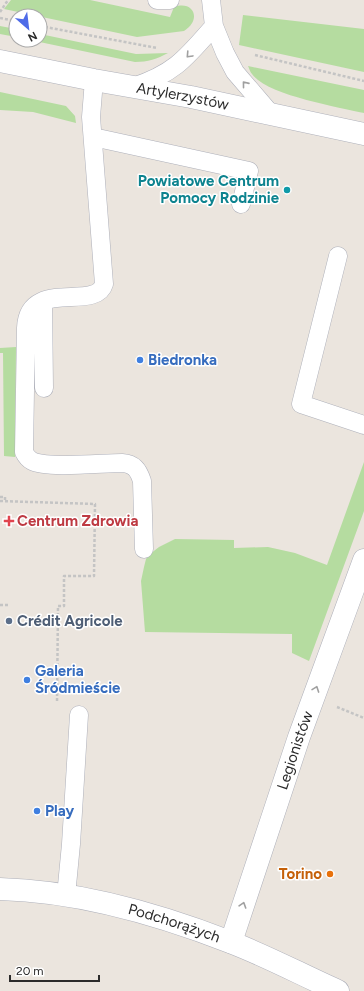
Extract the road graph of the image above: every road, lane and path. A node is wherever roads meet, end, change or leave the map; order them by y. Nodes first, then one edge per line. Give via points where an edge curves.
1 (8, 0) edge
2 (156, 0) edge
3 (170, 0) edge
4 (211, 0) edge
5 (0, 12) edge
6 (214, 26) junction
7 (48, 27) edge
8 (159, 48) dead end
9 (252, 55) dead end
10 (0, 61) edge
11 (94, 80) junction
12 (364, 80) edge
13 (133, 87) junction
14 (271, 114) junction
15 (364, 134) edge
16 (93, 137) junction
17 (241, 204) dead end
18 (338, 256) dead end
19 (43, 301) junction
20 (44, 388) dead end
21 (364, 425) edge
22 (0, 497) edge
23 (0, 501) edge
24 (6, 501) junction
25 (144, 550) dead end
26 (364, 560) edge
27 (0, 605) edge
28 (10, 605) dead end
29 (333, 705) dead end
30 (57, 706) dead end
31 (79, 715) dead end
32 (364, 718) edge
33 (0, 889) edge
34 (66, 896) junction
35 (231, 942) junction
36 (338, 991) edge

1 - 5 path
2 - 3 lane
4 - 6 lane
6 -> 13 lane via 181,63 152,81
14 -> 6 lane via 235,72
7 - 8 path
9 - 12 path
10 - 11 street, Artylerzystów
11 - 13 street, Artylerzystów
11 - 16 lane via 91,117
13 - 14 street, Artylerzystów
14 - 15 street, Artylerzystów
16 - 17 lane via 249,171
16 - 19 lane via 103,289 90,296
18 - 21 lane via 301,404
19 - 20 lane
19 - 25 lane via 30,310 26,318 24,452 31,461 40,464 122,463 135,468 142,480
22 - 24 path
23 - 24 path
24 - 30 path via 95,504 94,576 64,576 64,606 58,606
35 -> 26 street, Legionistów via 299,737
27 - 28 path
29 - 32 path
31 - 34 lane
33 - 34 street, Podchorążych via 24,889
34 - 35 street, Podchorążych via 124,908
35 - 36 street, Podchorążych

